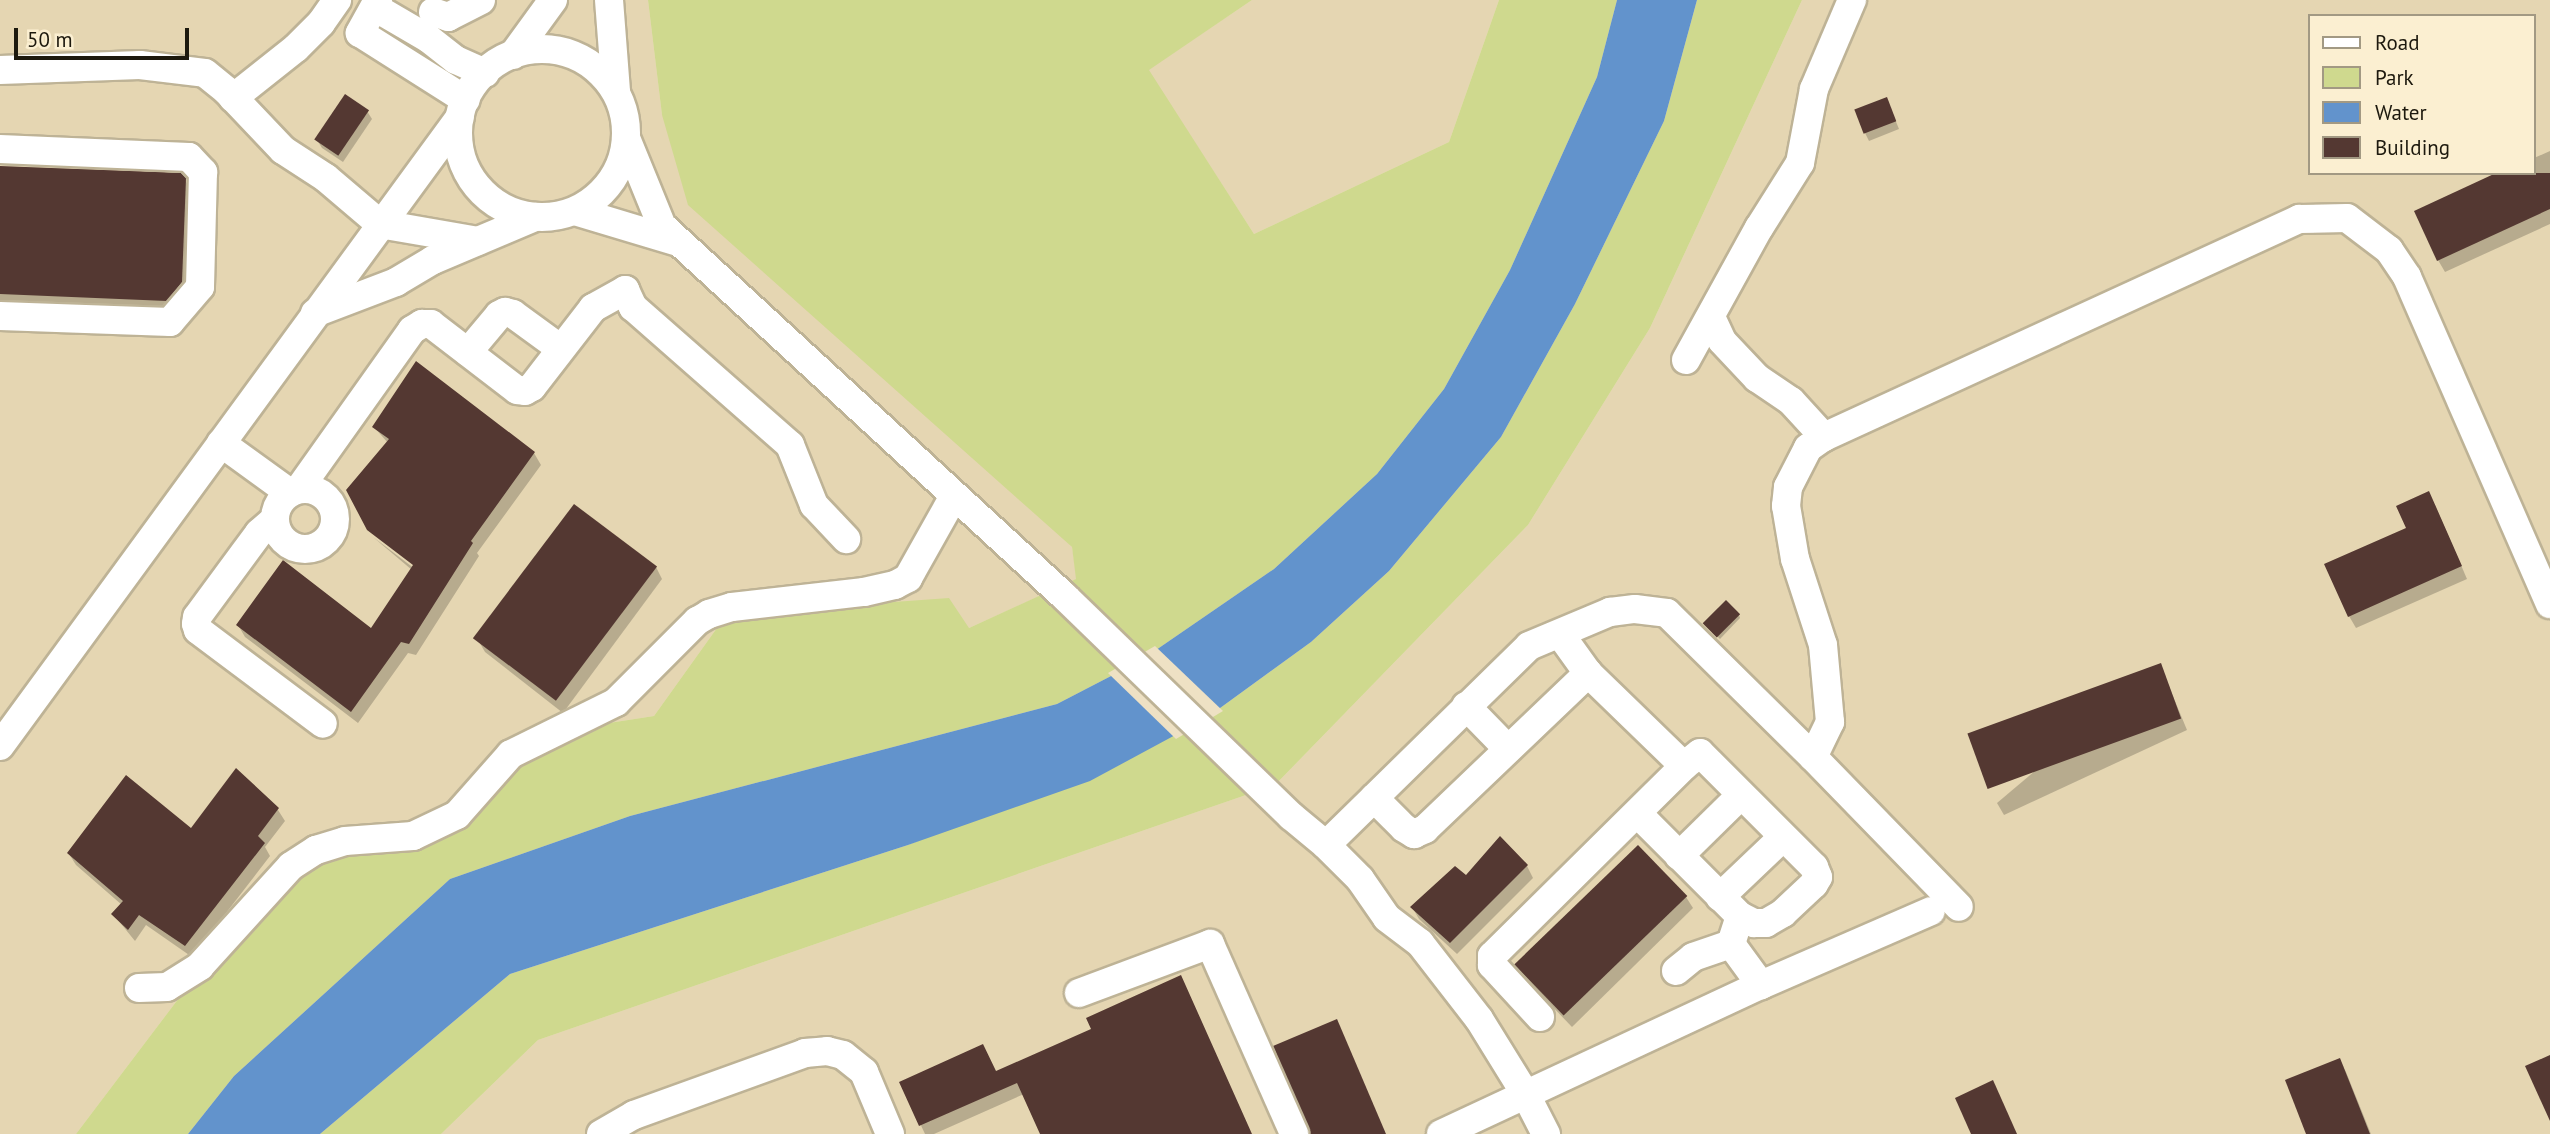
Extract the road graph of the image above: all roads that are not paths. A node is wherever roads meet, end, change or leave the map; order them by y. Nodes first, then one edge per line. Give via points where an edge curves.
1 (337, 0) edge
2 (481, 0) edge
3 (553, 0) edge
4 (609, 0) edge
5 (1852, 0) edge
6 (377, 4) edge
7 (433, 12) dead end
8 (513, 55) junction
9 (0, 70) edge
10 (485, 73) junction
11 (616, 92) junction
12 (233, 98) junction
13 (463, 109) junction
14 (626, 138) junction
15 (0, 149) edge
16 (575, 211) junction
17 (535, 217) junction
18 (380, 224) junction
19 (478, 241) junction
20 (681, 243) junction
21 (315, 313) junction
22 (0, 316) edge
23 (1711, 317) junction
24 (561, 349) junction
25 (468, 352) junction
26 (1686, 360) dead end
27 (1824, 437) junction
28 (221, 443) junction
29 (294, 491) junction
30 (954, 496) junction
31 (275, 519) junction
32 (846, 539) dead end
33 (2550, 604) edge
34 (1560, 634) junction
35 (1588, 673) junction
36 (1466, 706) junction
37 (323, 724) dead end
38 (0, 746) edge
39 (1508, 749) junction
40 (1813, 757) junction
41 (1684, 766) junction
42 (1741, 795) junction
43 (1374, 798) junction
44 (1637, 814) junction
45 (1783, 837) junction
46 (1326, 845) junction
47 (1679, 856) junction
48 (1730, 906) junction
49 (1959, 907) dead end
50 (1931, 911) dead end
51 (1731, 944) junction
52 (1676, 971) dead end
53 (1761, 985) junction
54 (139, 988) dead end
55 (1079, 993) dead end
56 (1540, 1017) dead end
57 (1526, 1095) junction
58 (601, 1134) edge
59 (890, 1134) edge
60 (1294, 1134) edge
61 (1441, 1134) edge
62 (1546, 1134) edge

1 - 12 street via 296,48
2 - 7 street via 448,17
3 - 8 street
4 - 11 street
5 - 23 street via 1814,89 1801,163
6 - 10 street via 456,60
6 - 13 street via 360,33
8 - 10 street
8 - 11 street via 560,51 582,59
9 - 12 street via 140,65 187,69 205,73
10 - 13 street
11 - 14 street
12 - 18 street via 283,150 326,178
13 - 17 street via 461,152 476,184 502,207
13 - 18 street
14 - 16 street via 622,161 611,182
14 - 20 street via 662,226
15 - 22 street via 189,157 203,172 200,287 170,322
16 - 17 street
16 - 20 street
17 - 19 street
18 - 19 street
18 - 21 street
19 - 21 street via 396,282
20 - 30 street
21 - 28 street
23 - 26 street
23 - 27 street via 1722,341 1756,379 1791,401
24 - 25 street via 505,312
24 - 25 street via 525,391 517,390
24 - 32 street via 593,308 625,290 633,307 790,445 814,505
25 - 29 street via 431,324 412,330
27 - 33 street via 2270,230 2299,219 2347,218 2389,250 2407,277
27 - 40 street via 1808,448 1795,470 1786,506 1792,547 1823,645 1830,722
28 - 29 street
28 - 38 street
29 - 31 street via 277,509
29 - 31 street via 317,492 331,504 334,523 327,540 310,548 290,545
30 - 46 street
30 - 54 street via 908,578 864,592 732,607 709,614 617,702 511,754 457,815 414,836 345,841 316,850 291,866 200,966 167,987
31 - 37 street via 259,533 196,624
34 - 35 street
34 - 36 street via 1530,646
34 - 40 street via 1611,612 1667,613
35 - 39 street
35 - 41 street
36 - 39 street
36 - 43 street
39 - 43 street via 1425,829 1414,834
40 - 49 street
41 - 42 street via 1700,753
41 - 44 street
42 - 45 street
42 - 47 street
43 - 46 street
44 - 47 street
44 - 56 street via 1492,956 1492,965
45 - 48 street
45 - 48 street via 1814,867 1818,877 1814,884 1766,923 1754,923
46 - 57 street via 1360,879 1387,918 1420,943 1479,1019
47 - 48 street
48 - 51 street
50 - 53 street
51 - 52 street via 1693,957
51 - 53 street
53 - 57 street
55 - 60 street via 1210,944
57 - 61 street
57 - 62 street
58 - 59 street via 634,1115 806,1053 827,1051 843,1055 864,1073

